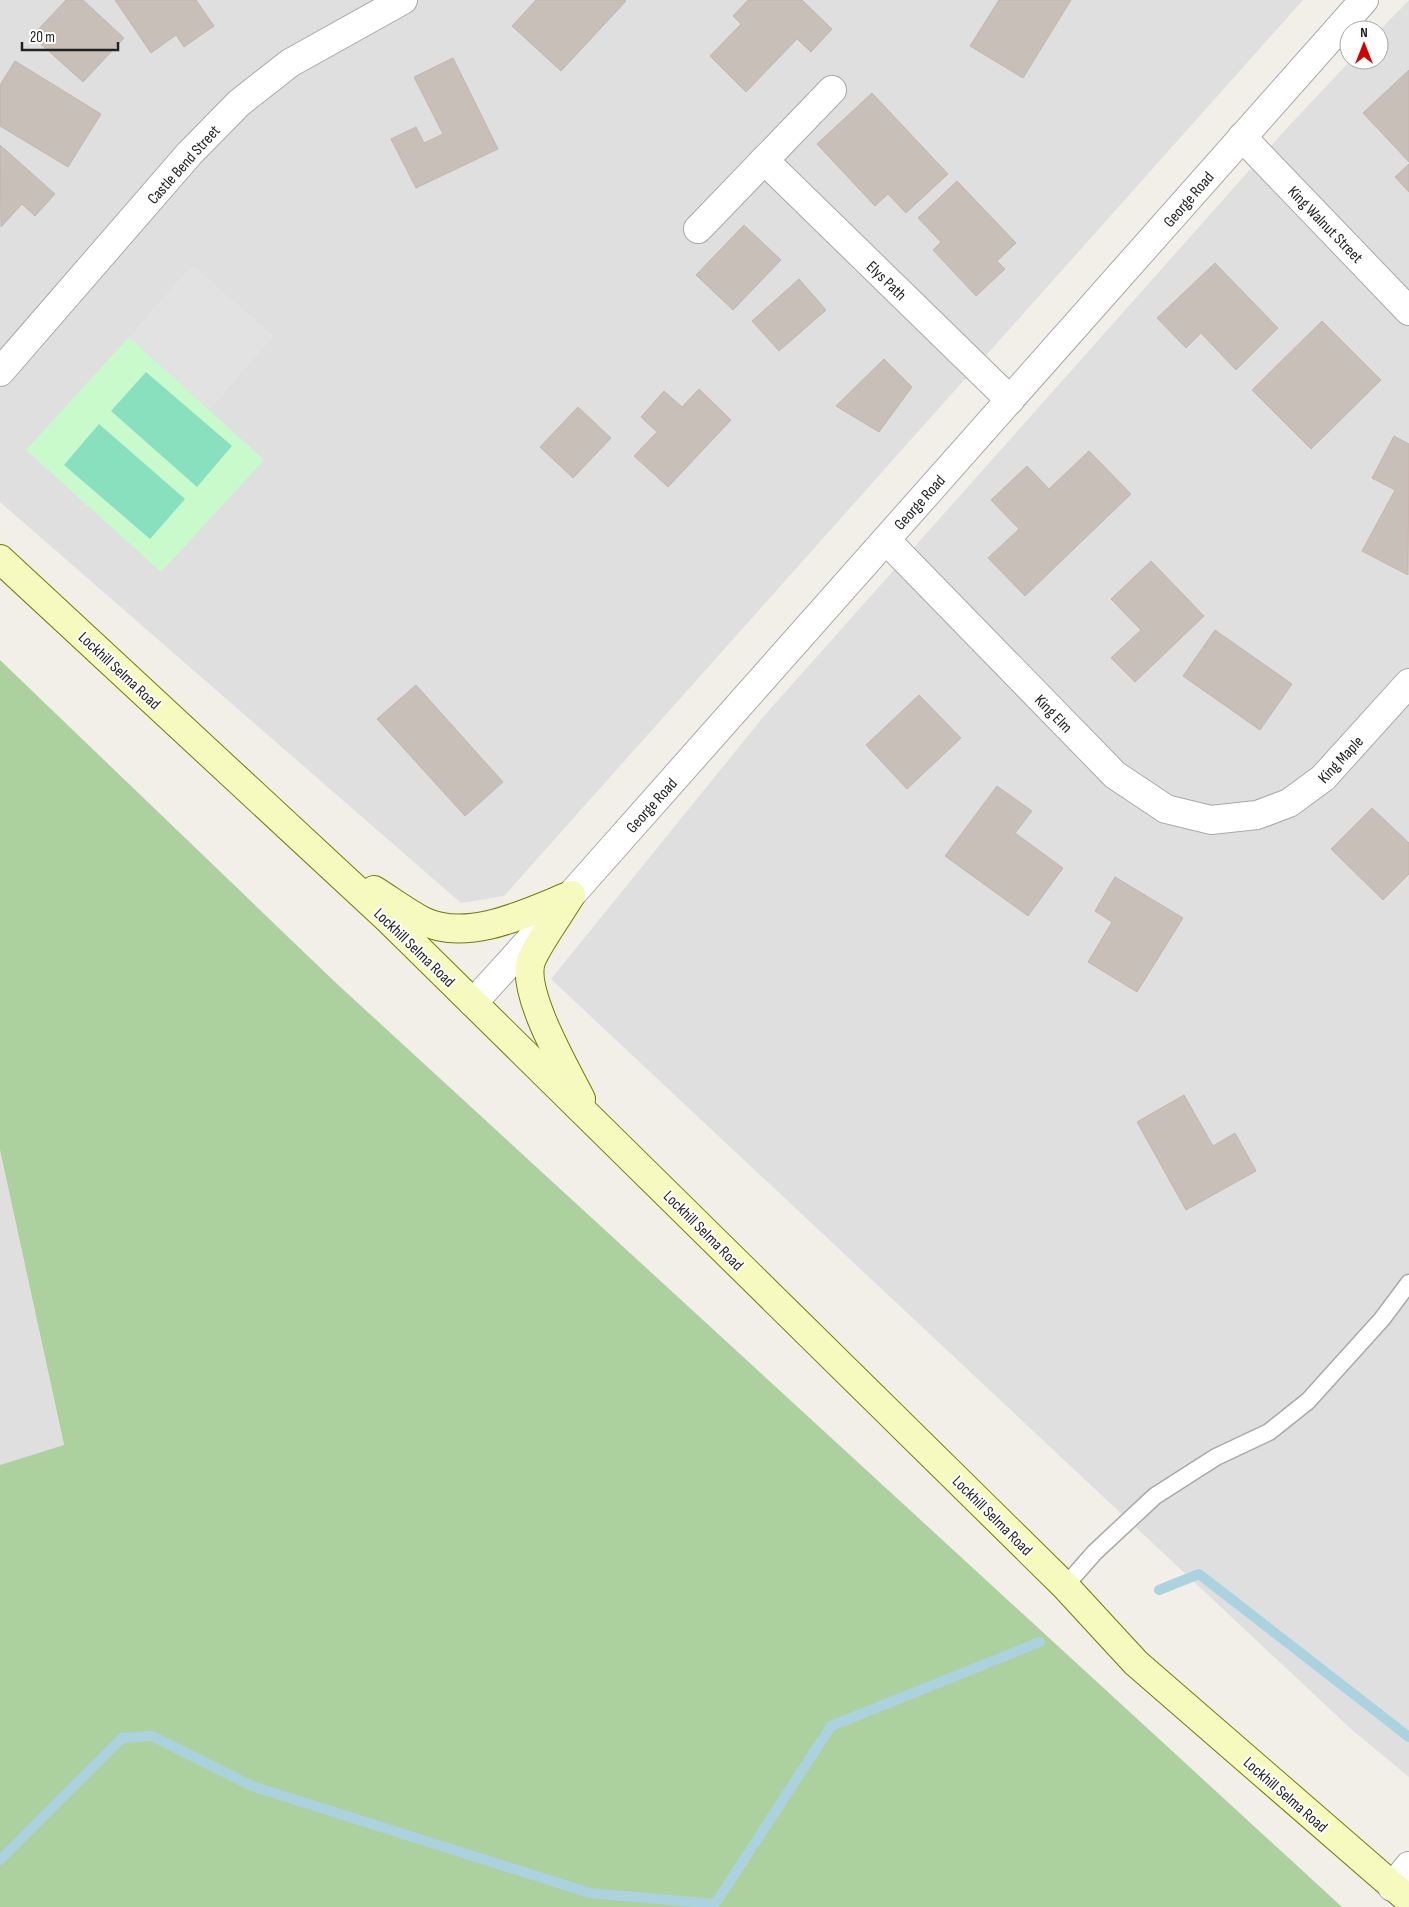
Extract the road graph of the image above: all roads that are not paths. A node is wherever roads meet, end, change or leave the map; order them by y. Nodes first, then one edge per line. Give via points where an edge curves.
1 (403, 0) edge
2 (1364, 0) edge
3 (832, 90) dead end
4 (1242, 137) junction
5 (764, 160) junction
6 (698, 229) dead end
7 (1409, 311) edge
8 (0, 372) edge
9 (1010, 400) junction
10 (886, 540) junction
11 (0, 559) edge
12 (1409, 683) edge
13 (1257, 815) joint
14 (324, 859) junction
15 (571, 895) junction
16 (473, 1002) junction
17 (590, 1117) junction
18 (1409, 1283) edge
19 (1064, 1586) junction
20 (1409, 1866) edge
21 (1401, 1894) edge

1 - 8 street, Castle Bend Street via 290,63 239,102
2 - 4 street, George Road
3 - 5 street
4 - 7 street, King Walnut Street
4 - 9 street, George Road
5 - 6 street
5 - 9 street, Elys Path
9 - 10 street, George Road
10 - 13 street, King Elm via 1115,775 1166,810 1211,820
10 - 15 street, George Road
11 - 14 main road, Lockhill Selma Road
12 - 13 street, King Maple via 1312,788 1289,803
14 - 15 main road via 424,922 450,928 501,923
14 - 16 main road, Lockhill Selma Road
15 - 16 street, George Road
15 - 17 main road via 531,961 530,976 539,1013
16 - 17 main road, Lockhill Selma Road
17 - 19 main road, Lockhill Selma Road
18 - 19 lane via 1382,1319 1308,1400 1269,1432 1216,1457 1155,1496
19 - 21 main road, Lockhill Selma Road via 1136,1663
20 - 21 street

